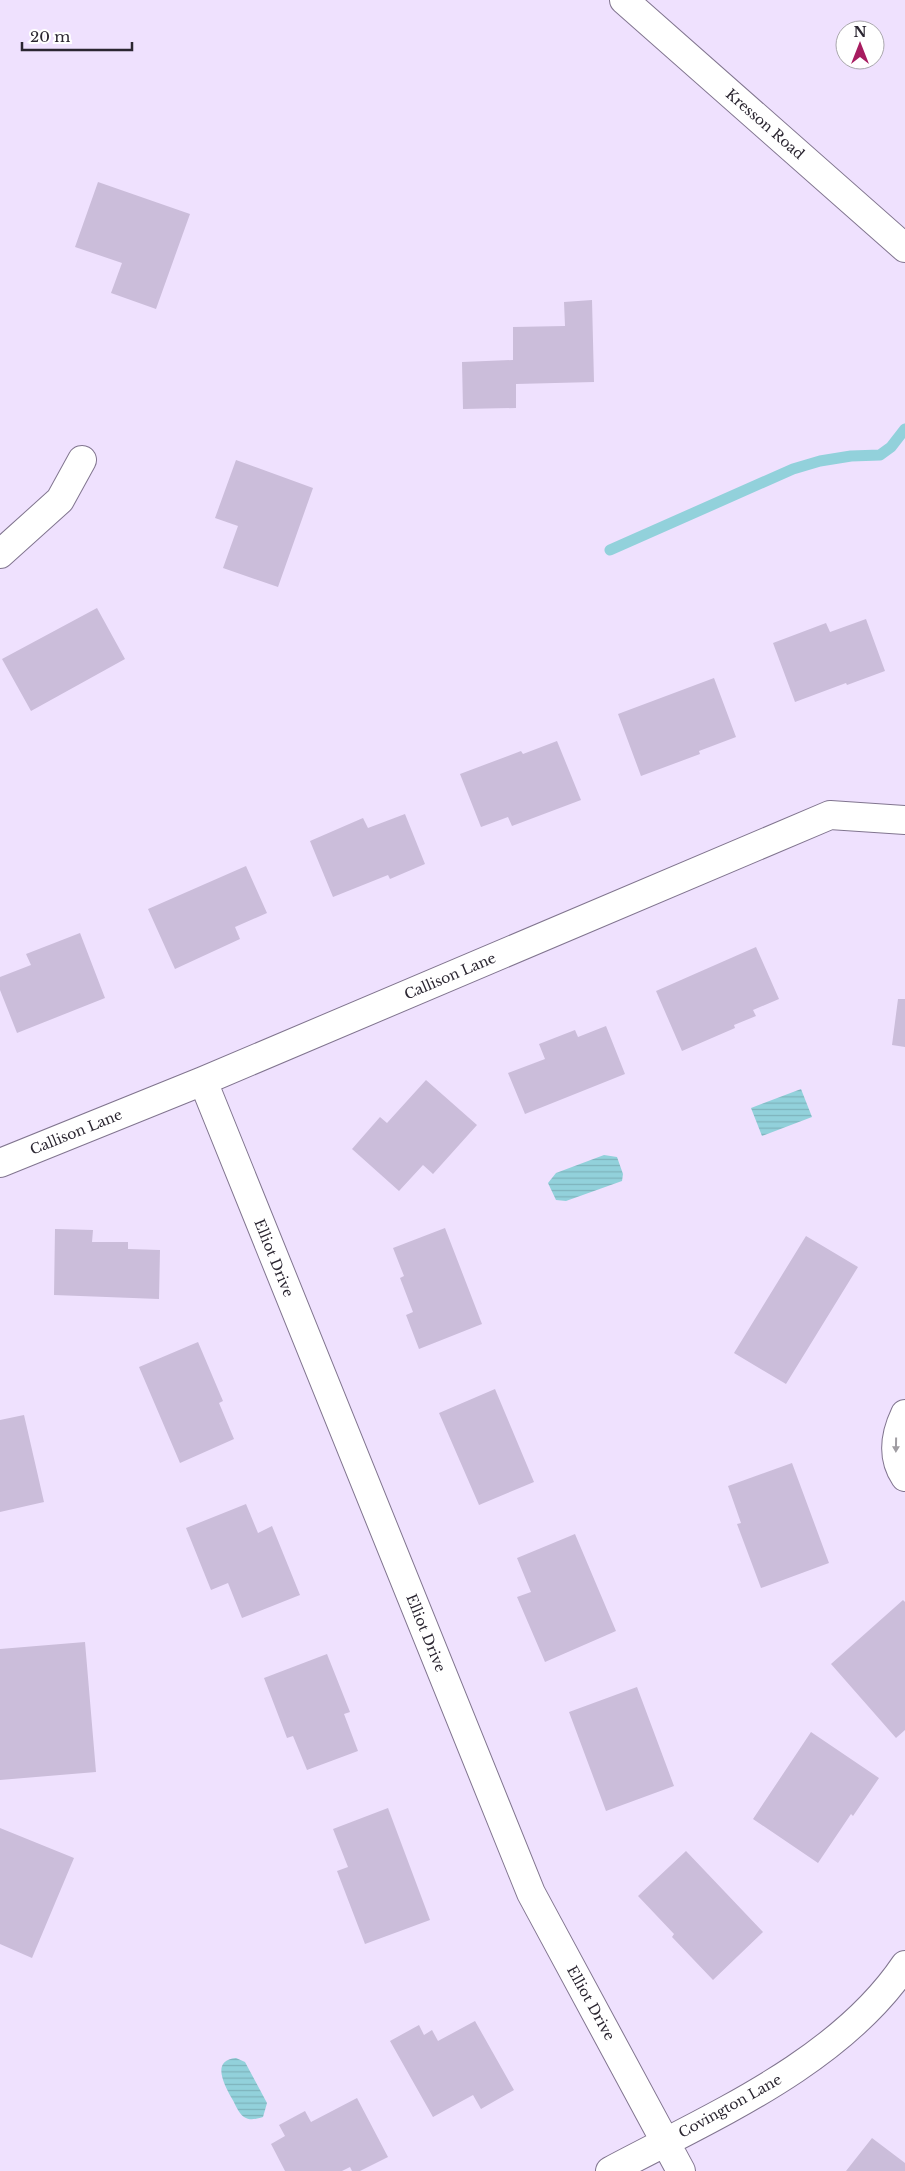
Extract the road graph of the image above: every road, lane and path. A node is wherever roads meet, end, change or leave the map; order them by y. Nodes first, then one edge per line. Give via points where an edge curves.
1 (624, 0) edge
2 (905, 248) edge
3 (82, 460) dead end
4 (0, 554) edge
5 (905, 820) edge
6 (202, 1081) junction
7 (0, 1163) edge
8 (905, 1414) edge
9 (905, 1477) edge
10 (905, 1965) edge
11 (666, 2141) junction
12 (610, 2171) edge
13 (681, 2171) edge

1 - 2 street, Kresson Road
3 - 4 street via 60,500
5 - 6 street, Callison Lane via 830,815
6 - 7 street, Callison Lane
6 - 11 street, Elliot Drive via 531,1893
8 -> 9 street via 897,1431 895,1450
10 - 11 street, Covington Lane via 893,1983 852,2026 776,2082
11 - 12 street, Covington Lane
11 - 13 street, Elliot Drive

